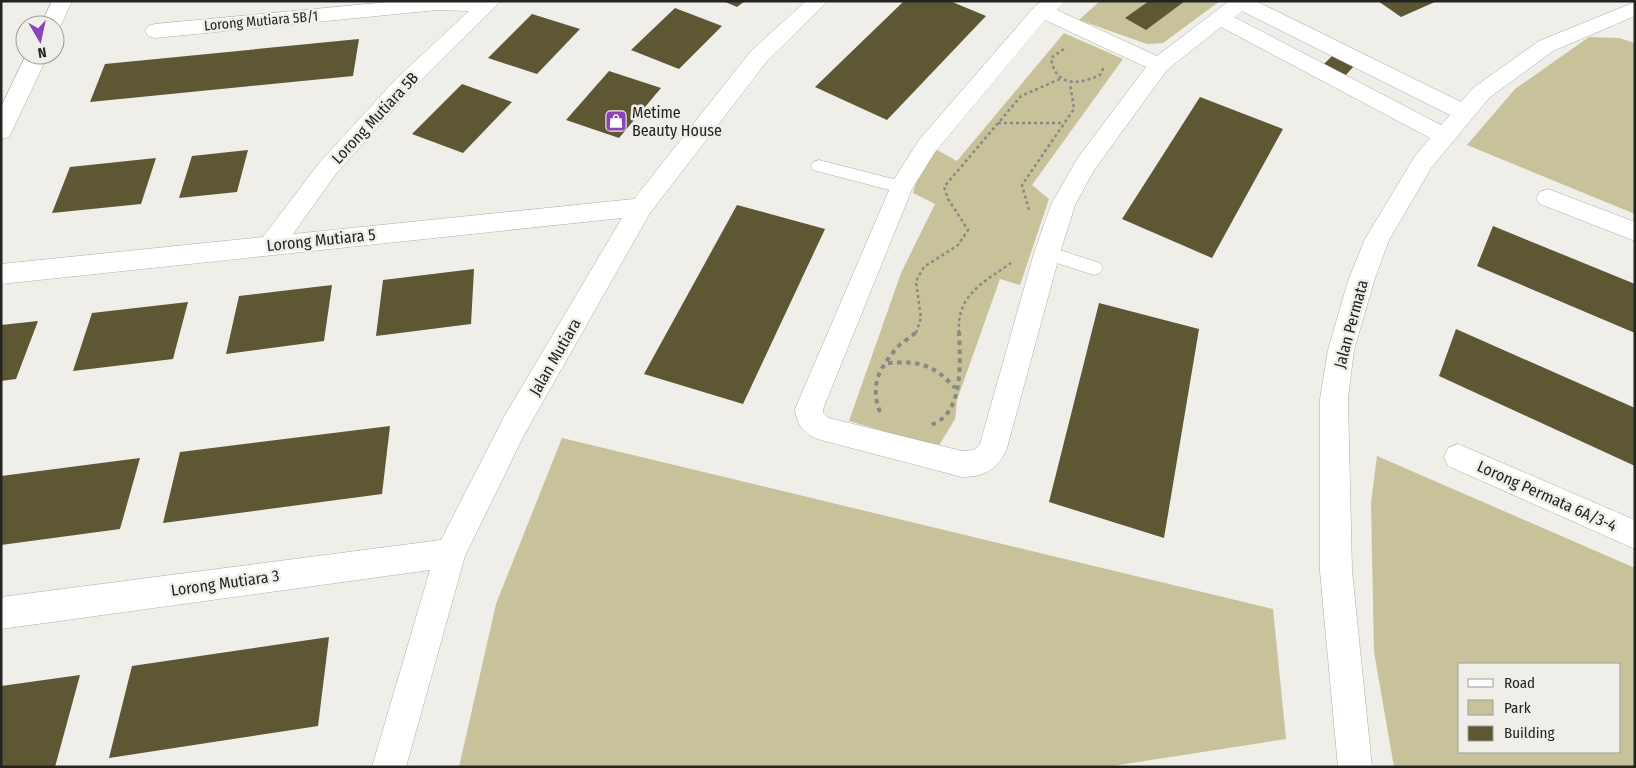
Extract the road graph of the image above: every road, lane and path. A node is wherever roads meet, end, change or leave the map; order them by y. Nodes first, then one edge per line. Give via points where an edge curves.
1 (62, 1) edge
2 (818, 1) edge
3 (1242, 2) edge
4 (489, 3) edge
5 (1049, 6) edge
6 (1632, 12) edge
7 (56, 15) edge
8 (1220, 18) junction
9 (155, 30) dead end
10 (1092, 44) junction
11 (32, 65) edge
12 (1159, 65) junction
13 (1060, 79) junction
14 (1070, 83) junction
15 (1464, 114) junction
16 (996, 122) junction
17 (1064, 123) junction
18 (1, 131) edge
19 (1444, 136) junction
20 (819, 166) dead end
21 (901, 187) junction
22 (1548, 198) dead end
23 (641, 207) junction
24 (1030, 214) dead end
25 (1635, 232) edge
26 (271, 246) junction
27 (1047, 253) junction
28 (1018, 256) dead end
29 (1094, 268) dead end
30 (1, 274) edge
31 (887, 363) junction
32 (955, 388) junction
33 (885, 418) dead end
34 (923, 428) dead end
35 (1458, 457) dead end
36 (1635, 535) edge
37 (450, 553) junction
38 (1, 612) edge
39 (389, 767) edge
40 (1355, 767) edge

1 - 7 street
2 - 23 street, Jalan Mutiara via 759,56
3 - 8 street
3 - 15 street
4 - 9 street, Lorong Mutiara 5B/1 via 437,4
4 - 26 street, Lorong Mutiara 5B via 404,84 327,169
5 - 10 street
5 - 21 street via 927,146
6 - 15 street, Jalan Permata via 1546,46 1481,93
8 - 12 street
8 - 19 street
10 - 12 street
10 - 13 path via 1065,49 1051,58 1051,65
10 - 14 path via 1104,69 1092,79
11 - 18 street
12 - 27 street via 1086,165 1063,205
13 - 14 path
13 - 16 path via 1021,96
14 - 17 path via 1074,109
15 - 19 street, Jalan Permata
16 - 17 path
16 - 31 path via 944,187 948,200 962,216 968,230 958,245 924,267 916,281 921,318 916,333 896,348
17 - 24 path via 1022,185
19 - 40 street, Jalan Permata via 1423,162 1377,239 1341,350 1334,399 1336,572
20 - 21 lane
21 - 27 street via 809,408 810,419 821,428 962,464 979,464 987,459 993,448
22 - 25 street
23 - 26 street, Lorong Mutiara 5
23 - 37 street, Jalan Mutiara via 514,426
26 - 30 street, Lorong Mutiara 5
27 - 29 lane
28 - 32 path via 965,299 958,321 961,364
31 - 32 path via 924,362 940,370
31 - 33 path via 875,382 874,396
32 - 34 path via 953,403 945,417
35 - 36 street, Lorong Permata 6A/3-4
37 - 38 street, Lorong Mutiara 3
37 - 39 street, Jalan Mutiara

